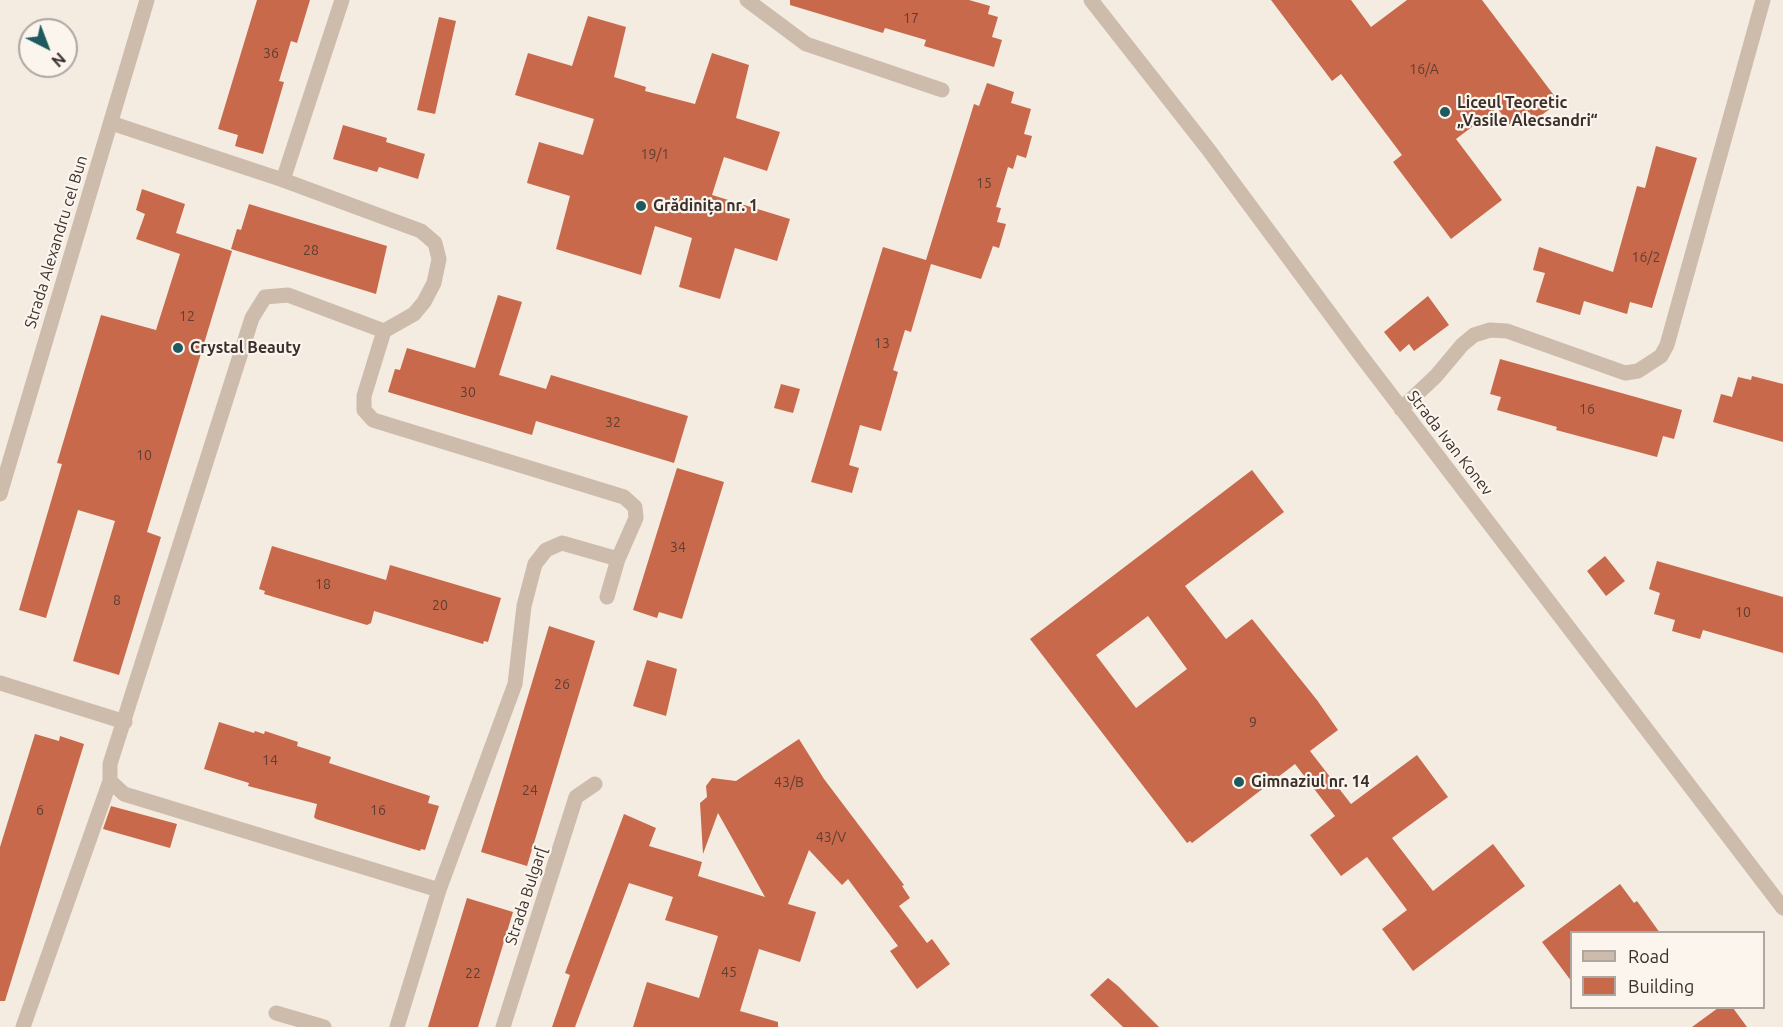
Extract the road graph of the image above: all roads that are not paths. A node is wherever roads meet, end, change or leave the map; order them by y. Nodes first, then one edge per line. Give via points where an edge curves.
1 (147, 0) edge
2 (342, 0) edge
3 (747, 0) edge
4 (1091, 0) edge
5 (1762, 0) edge
6 (942, 90) dead end
7 (111, 123) junction
8 (283, 180) junction
9 (384, 331) junction
10 (1401, 409) junction
11 (0, 495) edge
12 (618, 559) junction
13 (607, 597) dead end
14 (0, 683) edge
15 (125, 722) junction
16 (110, 781) junction
17 (595, 784) dead end
18 (439, 890) junction
19 (1783, 908) edge
20 (276, 1013) dead end
21 (23, 1027) edge
22 (324, 1027) edge
23 (397, 1027) edge
24 (503, 1027) edge

1 - 7 street, Strada Alexandru cel Bun
2 - 8 street
3 - 6 street via 807,44
4 - 10 street, Strada Ivan Konev via 1208,149
5 - 10 street via 1667,345 1660,356 1638,371 1625,373 1507,332 1490,330 1474,334
7 - 8 street
7 - 11 street, Strada Alexandru cel Bun
8 - 9 street via 421,231 435,243 439,251 437,271 424,302 414,314
9 - 12 street via 364,396 364,410 373,420 624,497 635,507 636,518
9 - 15 street via 288,295 265,297 252,318
10 - 19 street, Strada Ivan Konev
12 - 13 street
12 - 18 street via 562,543 546,550 535,564 524,606 515,684
14 - 15 street
15 - 16 street via 110,764
16 - 18 street via 124,794
16 - 21 street
17 - 24 street, Strada Bulgar[ via 576,797
18 - 23 street
20 - 22 street

